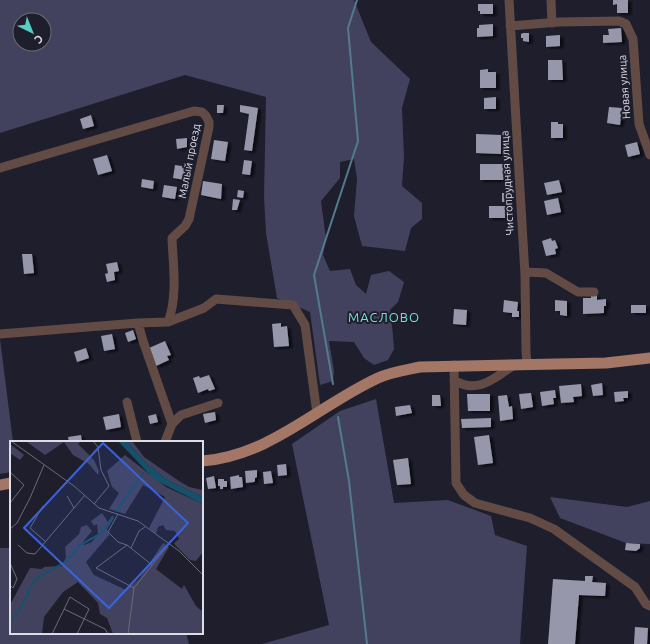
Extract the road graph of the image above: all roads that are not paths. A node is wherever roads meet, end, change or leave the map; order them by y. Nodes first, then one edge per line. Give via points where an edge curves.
1 (509, 0) edge
2 (551, 0) edge
3 (552, 22) junction
4 (510, 26) junction
5 (650, 155) edge
6 (0, 168) edge
7 (525, 272) junction
8 (594, 292) dead end
9 (168, 322) junction
10 (138, 323) junction
11 (0, 334) edge
12 (650, 358) edge
13 (527, 364) junction
14 (454, 365) junction
15 (514, 365) junction
16 (454, 380) junction
17 (127, 402) dead end
18 (218, 403) dead end
19 (317, 414) junction
20 (172, 424) junction
21 (137, 441) edge
22 (165, 441) edge
23 (203, 461) edge
24 (10, 483) edge
25 (0, 485) edge
26 (650, 606) edge

1 - 4 street, Чистопрудная улица
2 - 3 street
3 - 4 street
3 - 5 street, Новая улица via 619,21 626,25 633,39 639,121
4 - 7 street, Чистопрудная улица
6 - 9 street, Малый проезд via 194,111 202,112 209,122 208,137 189,219 172,237 174,301
7 - 8 street via 546,273 578,292
7 - 13 street, Чистопрудная улица
9 - 10 street
9 - 19 street via 204,308 216,299 293,305 305,324
10 - 11 street
10 - 20 street
12 - 13 main road via 606,363
13 - 15 main road
14 - 15 main road
14 - 16 street
14 - 19 main road via 398,371 355,390
15 - 16 street via 482,384 467,386
16 - 26 street via 456,483 464,495 476,503 530,518 554,529 635,587
17 - 21 street
18 - 20 street via 182,415
19 - 23 main road via 286,433 246,452
20 - 22 street
24 - 25 main road

